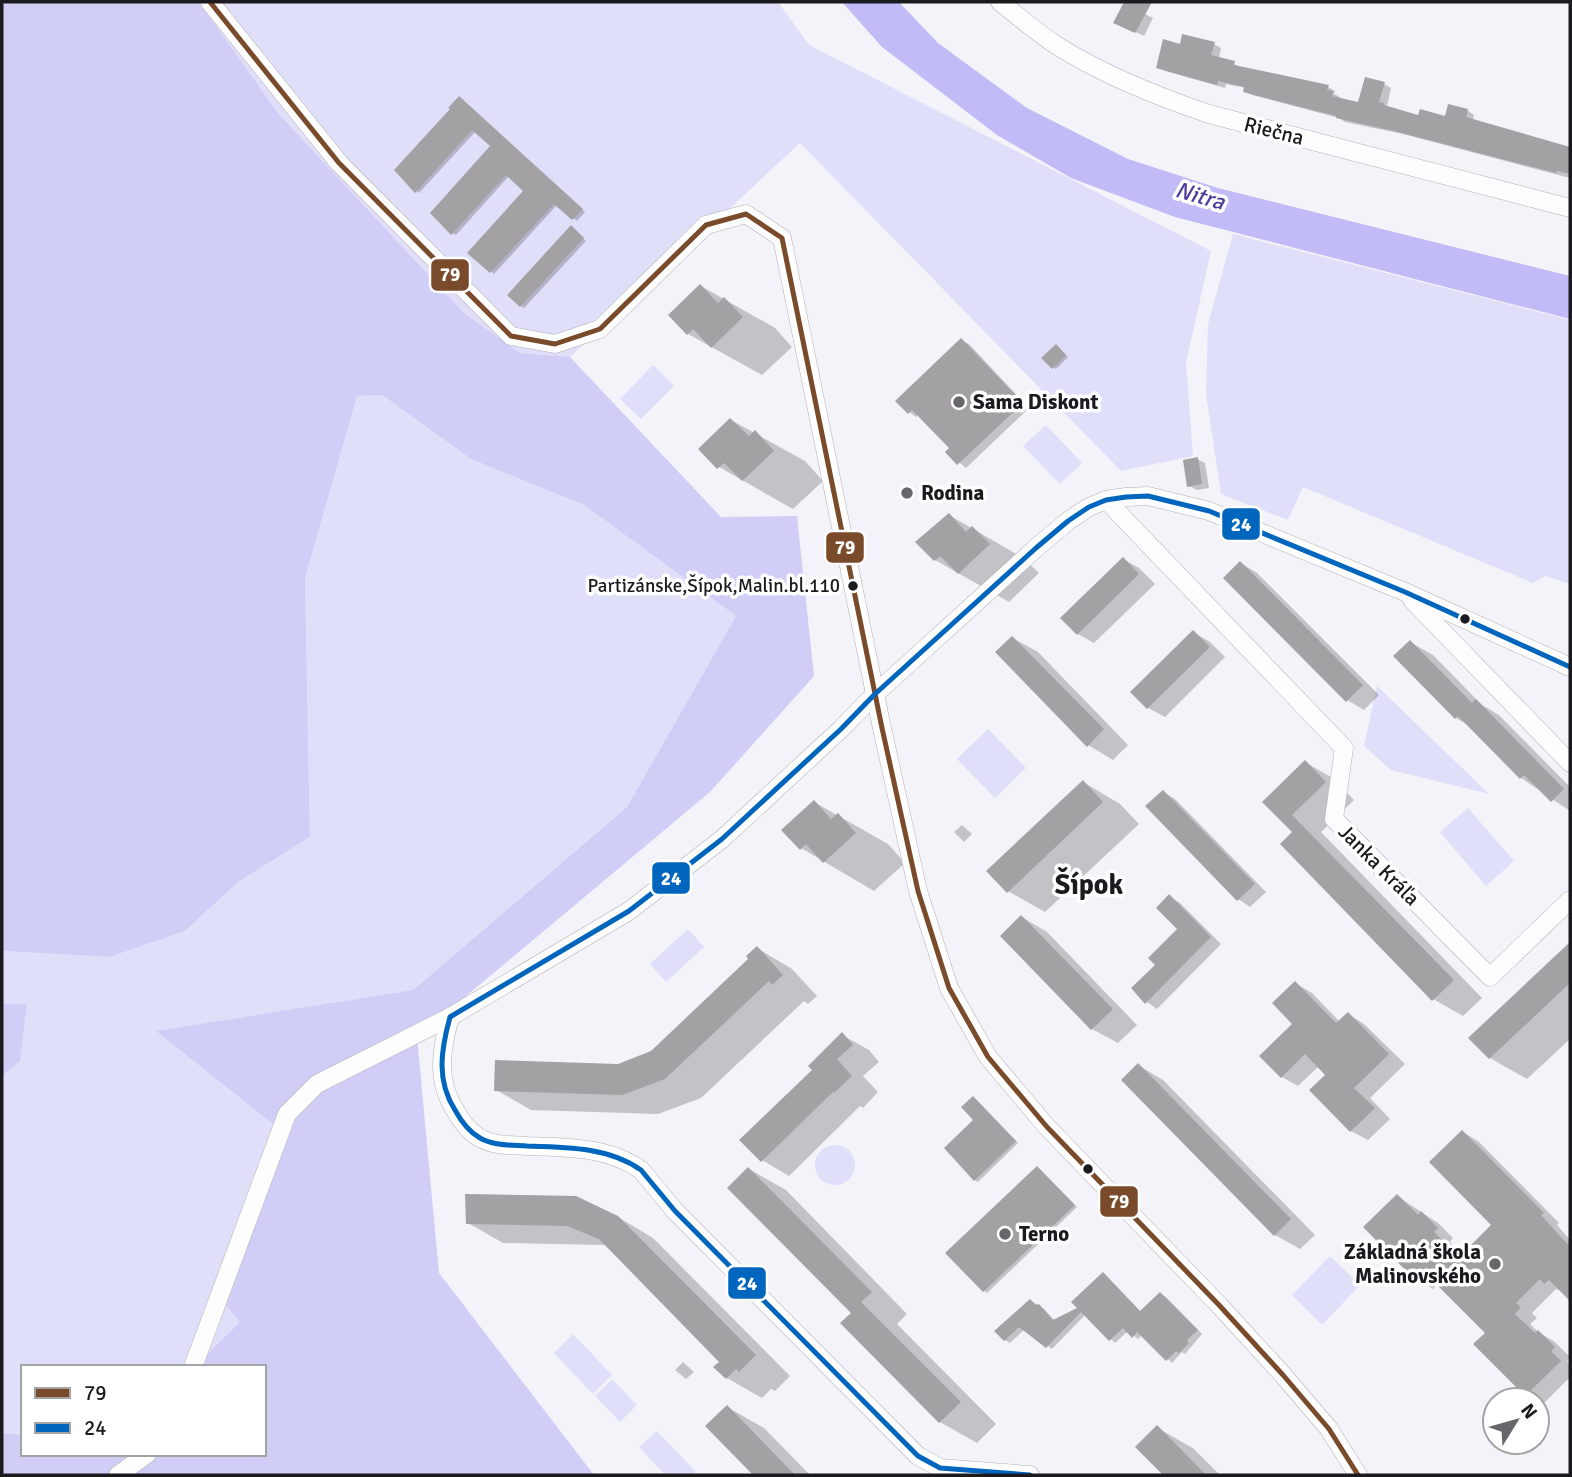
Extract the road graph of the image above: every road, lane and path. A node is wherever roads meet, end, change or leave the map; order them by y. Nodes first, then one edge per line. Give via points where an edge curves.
1 (210, 2) edge
2 (1000, 2) edge
3 (1570, 208) edge
4 (1106, 500) junction
5 (1405, 592) junction
6 (1570, 667) edge
7 (875, 694) junction
8 (850, 720) junction
9 (882, 728) junction
10 (1570, 763) edge
11 (1570, 900) edge
12 (450, 1017) junction
13 (194, 1365) edge
14 (145, 1456) edge
15 (118, 1475) edge
16 (1030, 1475) edge
17 (1358, 1475) edge

1 - 7 street via 339,163 511,336 555,344 600,329 706,225 746,214 782,237
2 - 3 street, Riečna via 1056,44 1168,101
4 - 5 street via 1148,496 1209,511
4 - 7 street via 1068,520
4 - 11 street, Janka Kráľa via 1344,748 1334,819 1490,977
5 - 6 street
5 - 10 street
7 - 8 street
7 - 9 street
8 - 9 street
8 - 12 street via 722,839 629,911
9 - 17 street via 918,891 949,988 988,1057 1047,1127 1283,1375 1329,1429
12 - 13 street via 317,1084 287,1114
12 - 16 street via 440,1069 450,1102 462,1122 481,1138 502,1145 573,1147 617,1156 632,1164 918,1456 940,1468
14 - 15 street

